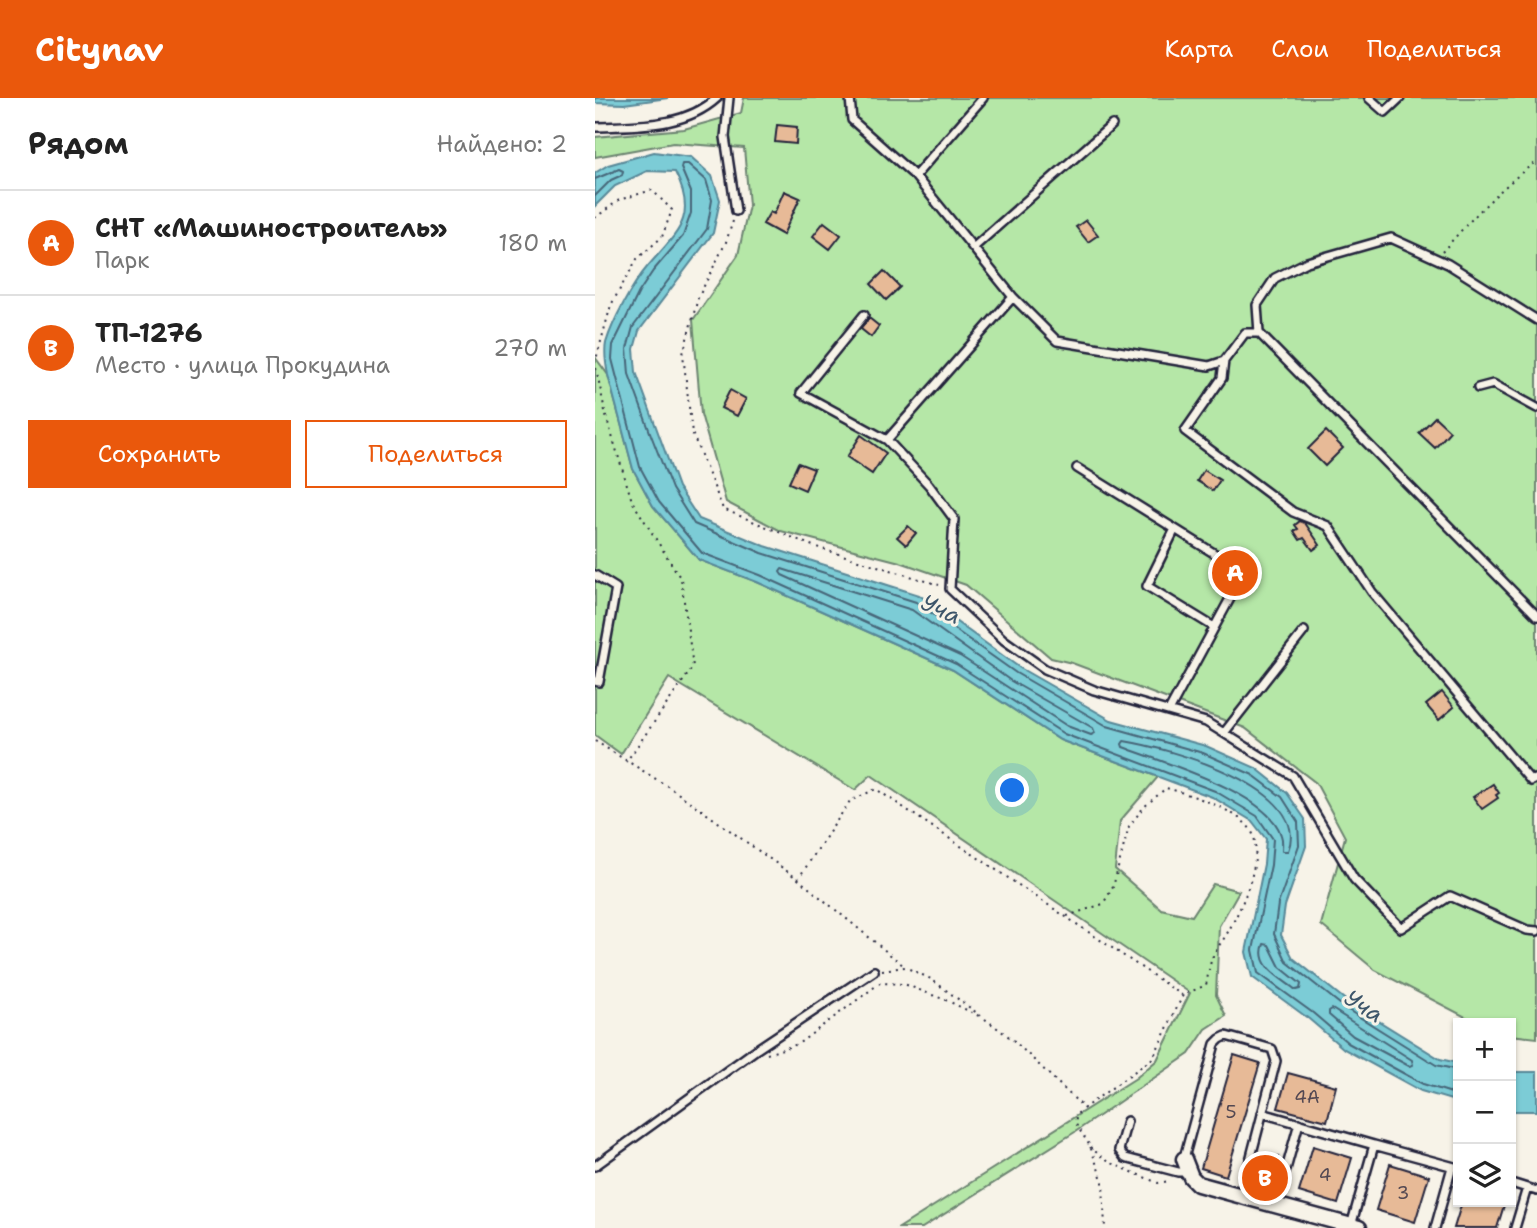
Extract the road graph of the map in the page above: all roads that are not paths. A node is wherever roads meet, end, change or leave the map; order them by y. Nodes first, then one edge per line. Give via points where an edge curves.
1 (717, 98) edge
2 (729, 98) edge
3 (850, 98) edge
4 (983, 98) edge
5 (1369, 98) edge
6 (1400, 98) edge
7 (1112, 125) dead end
8 (595, 127) edge
9 (915, 176) junction
10 (736, 211) road end
11 (973, 248) junction
12 (1013, 297) junction
13 (864, 315) dead end
14 (1537, 320) edge
15 (1259, 333) junction
16 (1224, 361) junction
17 (1478, 388) dead end
18 (1537, 408) edge
19 (887, 440) junction
20 (1077, 468) dead end
21 (1175, 529) junction
22 (595, 575) edge
23 (1537, 616) edge
24 (1214, 627) junction
25 (1304, 631) dead end
26 (595, 681) edge
27 (1169, 711) junction
28 (1224, 733) junction
29 (1537, 778) edge
30 (1537, 931) edge
31 (874, 971) road end
32 (1262, 1113) junction
33 (1127, 1121) dead end
34 (1299, 1123) junction
35 (1374, 1144) junction
36 (595, 1166) edge
37 (1187, 1166) junction
38 (1453, 1166) edge
39 (1453, 1173) edge
40 (1516, 1185) edge
41 (1527, 1188) junction
42 (1537, 1191) edge
43 (1241, 1195) junction
44 (1276, 1205) junction
45 (1355, 1227) edge
46 (1434, 1228) edge
47 (1515, 1228) edge

1 - 8 lane via 704,110 664,124
2 - 10 lane via 725,137
3 - 9 lane via 852,120
4 - 9 lane
5 - 6 lane via 1385,112
7 - 11 lane
9 - 11 lane
11 - 12 lane
12 - 16 lane via 1057,341 1209,366
12 - 19 lane
13 - 19 lane via 801,393
14 - 15 lane via 1448,264 1391,238 1307,262 1275,278 1257,305
15 - 16 lane via 1245,333
15 - 23 lane
16 - 29 lane via 1222,378 1185,431 1293,512 1328,526 1372,592 1531,781
17 - 18 lane via 1493,384
19 - 27 lane via 954,519 950,589 1005,640 1045,669 1094,690
20 - 21 lane
21 - 24 lane via 1241,570
21 - 24 lane via 1147,586
22 - 26 lane via 616,588 599,682
24 - 27 lane
25 - 28 lane
27 - 28 lane via 1206,722
28 - 30 lane via 1293,776 1354,879 1401,928 1450,896
31 - 36 lane
32 - 34 lane
32 - 37 lane via 1276,1054 1226,1036 1220,1039
32 - 43 lane
33 - 37 lane via 1120,1154 1178,1172
34 - 35 lane
34 - 44 lane
35 - 38 lane
35 - 45 lane
37 - 43 street via 1198,1184
39 - 46 lane
40 - 41 lane
41 - 42 lane
41 - 47 lane
43 - 44 street
44 - 45 street

